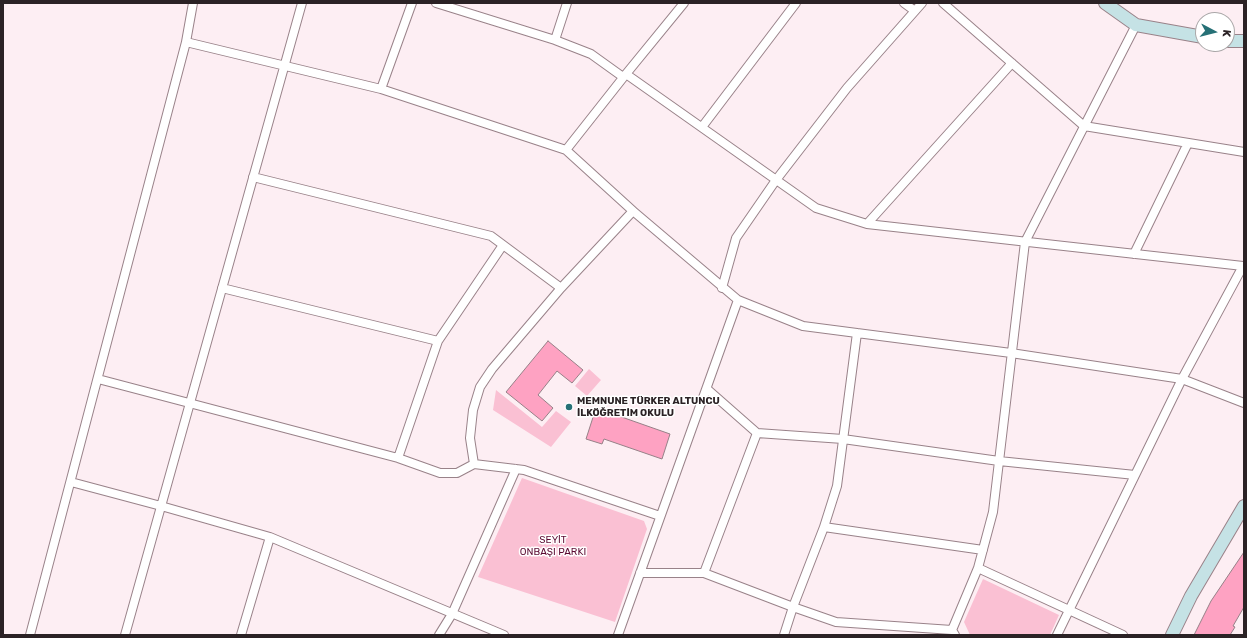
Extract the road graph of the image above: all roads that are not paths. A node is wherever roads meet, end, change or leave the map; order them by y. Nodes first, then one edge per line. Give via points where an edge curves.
1 (193, 3) edge
2 (302, 3) edge
3 (412, 3) edge
4 (436, 3) edge
5 (465, 3) edge
6 (567, 3) edge
7 (684, 3) edge
8 (796, 3) edge
9 (904, 3) edge
10 (922, 3) edge
11 (943, 3) edge
12 (1105, 3) edge
13 (462, 11) junction
14 (915, 11) junction
15 (1136, 25) junction
16 (1195, 36) edge
17 (555, 40) junction
18 (186, 42) junction
19 (1012, 63) junction
20 (284, 65) junction
21 (624, 76) junction
22 (381, 89) junction
23 (1083, 125) junction
24 (702, 127) junction
25 (1188, 143) junction
26 (566, 150) junction
27 (1244, 152) edge
28 (253, 177) junction
29 (776, 180) junction
30 (633, 210) junction
31 (868, 224) junction
32 (1025, 242) junction
33 (503, 245) junction
34 (1134, 254) junction
35 (1243, 264) edge
36 (222, 288) junction
37 (561, 288) junction
38 (722, 288) junction
39 (738, 300) junction
40 (857, 333) junction
41 (438, 340) junction
42 (1011, 353) junction
43 (98, 379) junction
44 (1182, 379) junction
45 (707, 389) junction
46 (190, 402) junction
47 (1244, 403) edge
48 (756, 433) junction
49 (843, 440) junction
50 (398, 458) junction
51 (999, 461) junction
52 (474, 464) junction
53 (516, 469) junction
54 (1135, 475) junction
55 (71, 482) junction
56 (162, 506) junction
57 (1243, 510) edge
58 (660, 516) junction
59 (824, 527) junction
60 (270, 537) junction
61 (983, 550) junction
62 (978, 568) junction
63 (640, 573) junction
64 (704, 573) junction
65 (793, 607) junction
66 (1068, 610) junction
67 (452, 614) junction
68 (954, 632) edge
69 (30, 635) edge
70 (125, 635) edge
71 (241, 635) edge
72 (439, 635) edge
73 (504, 635) edge
74 (618, 635) edge
75 (784, 635) edge
76 (1057, 635) edge
77 (1123, 635) edge
78 (1172, 635) edge

1 - 18 street
2 - 20 street
3 - 22 street
4 - 13 street
5 - 13 street
6 - 17 street
7 - 21 street
8 - 24 street
9 - 14 street
10 - 14 street
11 - 19 street
12 - 15 street
13 - 17 street
14 - 29 street via 847,88
15 - 16 street
15 - 23 street
17 - 21 street via 591,54
18 - 20 street
18 - 43 street
19 - 23 street
19 - 31 street
20 - 22 street
20 - 28 street
21 - 24 street
21 - 26 street
22 - 26 street
23 - 25 street
23 - 32 street
24 - 29 street
25 - 27 street
25 - 34 street
26 - 30 street
28 - 33 street via 491,236
28 - 36 street
29 - 31 street via 816,208
29 - 38 street via 736,238
30 - 37 street
30 - 38 street
31 - 32 street
32 - 34 street
32 - 42 street
33 - 37 street
33 - 41 street
34 - 35 street
35 - 44 street
36 - 41 street
36 - 46 street
37 - 52 street via 492,369 480,387 470,438
38 - 39 street
39 - 40 street via 803,326
39 - 45 street
40 - 42 street
40 - 49 street
41 - 50 street
42 - 44 street
42 - 51 street
43 - 46 street
43 - 55 street
44 - 47 street
44 - 54 street
45 - 48 street
45 - 58 street
46 - 50 street
46 - 56 street
48 - 49 street
48 - 64 street
49 - 51 street
49 - 59 street via 837,486
50 - 52 street via 440,474 457,473
51 - 54 street
51 - 61 street via 993,512
52 - 53 street
53 - 58 street
53 - 67 street
54 - 66 street
55 - 56 street
55 - 69 street
56 - 60 street
56 - 70 street
57 - 78 street via 1191,596
58 - 63 street
59 - 61 street
59 - 65 street
60 - 67 street
60 - 71 street
61 - 62 street
62 - 66 street
62 - 68 street
63 - 64 street
63 - 74 street
64 - 65 street
65 - 68 street via 836,622
65 - 75 street
66 - 76 street
66 - 77 street
67 - 72 street
67 - 73 street

